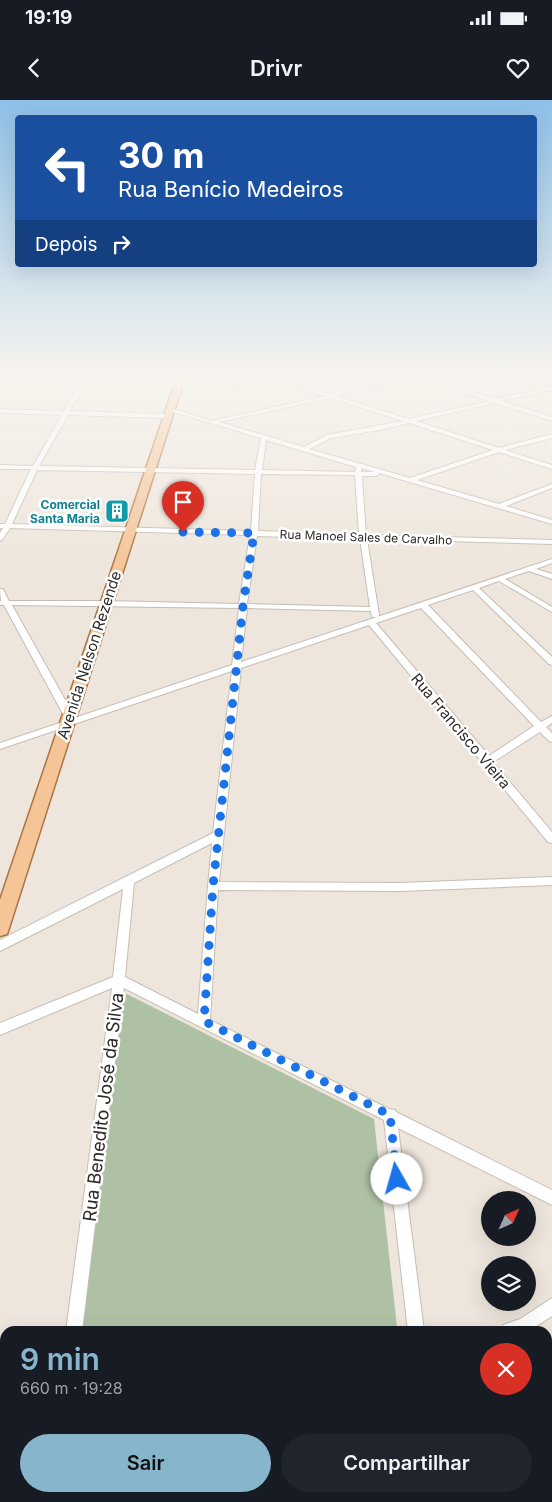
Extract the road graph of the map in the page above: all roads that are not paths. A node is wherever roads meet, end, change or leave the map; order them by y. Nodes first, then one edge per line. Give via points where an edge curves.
1 (50, 441) edge
2 (159, 441) edge
3 (263, 441) edge
4 (279, 441) edge
5 (319, 441) edge
6 (473, 441) edge
7 (531, 441) edge
8 (305, 449) junction
9 (499, 450) junction
10 (359, 465) junction
11 (0, 467) edge
12 (552, 467) edge
13 (35, 468) junction
14 (149, 471) junction
15 (258, 473) junction
16 (357, 474) junction
17 (387, 474) junction
18 (409, 481) junction
19 (552, 486) edge
20 (499, 507) junction
21 (552, 522) edge
22 (0, 526) edge
23 (8, 526) junction
24 (130, 530) junction
25 (254, 533) junction
26 (363, 537) junction
27 (0, 539) edge
28 (552, 542) edge
29 (552, 561) edge
30 (530, 569) junction
31 (552, 577) edge
32 (500, 579) junction
33 (474, 587) junction
34 (0, 591) edge
35 (3, 602) edge
36 (106, 603) junction
37 (422, 604) junction
38 (243, 606) junction
39 (373, 609) junction
40 (552, 610) edge
41 (373, 621) junction
42 (552, 662) edge
43 (237, 667) junction
44 (552, 719) edge
45 (67, 720) junction
46 (541, 726) junction
47 (552, 739) edge
48 (0, 746) edge
49 (487, 762) junction
50 (219, 835) junction
51 (552, 839) edge
52 (552, 881) edge
53 (129, 882) junction
54 (213, 886) junction
55 (0, 928) edge
56 (0, 946) edge
57 (119, 980) junction
58 (204, 1021) junction
59 (0, 1029) edge
60 (390, 1115) junction
61 (552, 1198) edge
62 (552, 1306) edge
63 (75, 1326) edge
64 (415, 1326) edge
65 (522, 1326) edge

1 - 13 street
2 - 14 main road, Avenida Nelson Rezende
3 - 15 street
4 - 8 street
5 - 8 street
6 - 9 street
7 - 9 street
8 - 10 street
9 - 12 street
9 - 18 street
10 - 16 street
10 - 17 street
11 - 13 street
13 - 14 street
13 - 23 street
14 - 15 street
14 - 24 main road, Avenida Nelson Rezende
15 - 16 street
15 - 25 street
16 - 17 street
16 - 26 street
17 - 18 street
18 - 20 street
19 - 20 street
20 - 21 street
22 - 23 street, Rua Manoel Sales de Carvalho
23 - 24 street, Rua Manoel Sales de Carvalho
23 - 27 street
24 - 25 street, Rua Manoel Sales de Carvalho
24 - 36 main road, Avenida Nelson Rezende
25 - 26 street, Rua Manoel Sales de Carvalho
25 - 38 street
26 - 28 street, Rua Manoel Sales de Carvalho
26 - 39 street
29 - 30 street
30 - 31 street
30 - 32 street
32 - 33 street
32 - 40 street
33 - 37 street
33 - 42 street
34 - 35 street
35 - 36 street
35 - 45 street
36 - 38 street
36 - 45 main road, Avenida Nelson Rezende
37 - 41 street
37 - 46 street
38 - 39 street
38 - 43 street
39 - 41 street
41 - 43 street
41 - 49 street, Rua Francisco Vieira
43 - 45 street
43 - 50 street
44 - 46 street
45 - 48 street
45 - 55 main road, Avenida Nelson Rezende
46 - 47 street
46 - 49 street
49 - 51 street, Rua Francisco Vieira
50 - 53 street
50 - 54 street
52 - 54 street via 400,887
53 - 56 street
53 - 57 street, Rua Benedito José da Silva
54 - 58 street
57 - 58 street
57 - 59 street
57 - 63 street, Rua Benedito José da Silva
58 - 60 street
60 - 61 street
60 - 64 street
62 - 65 street

